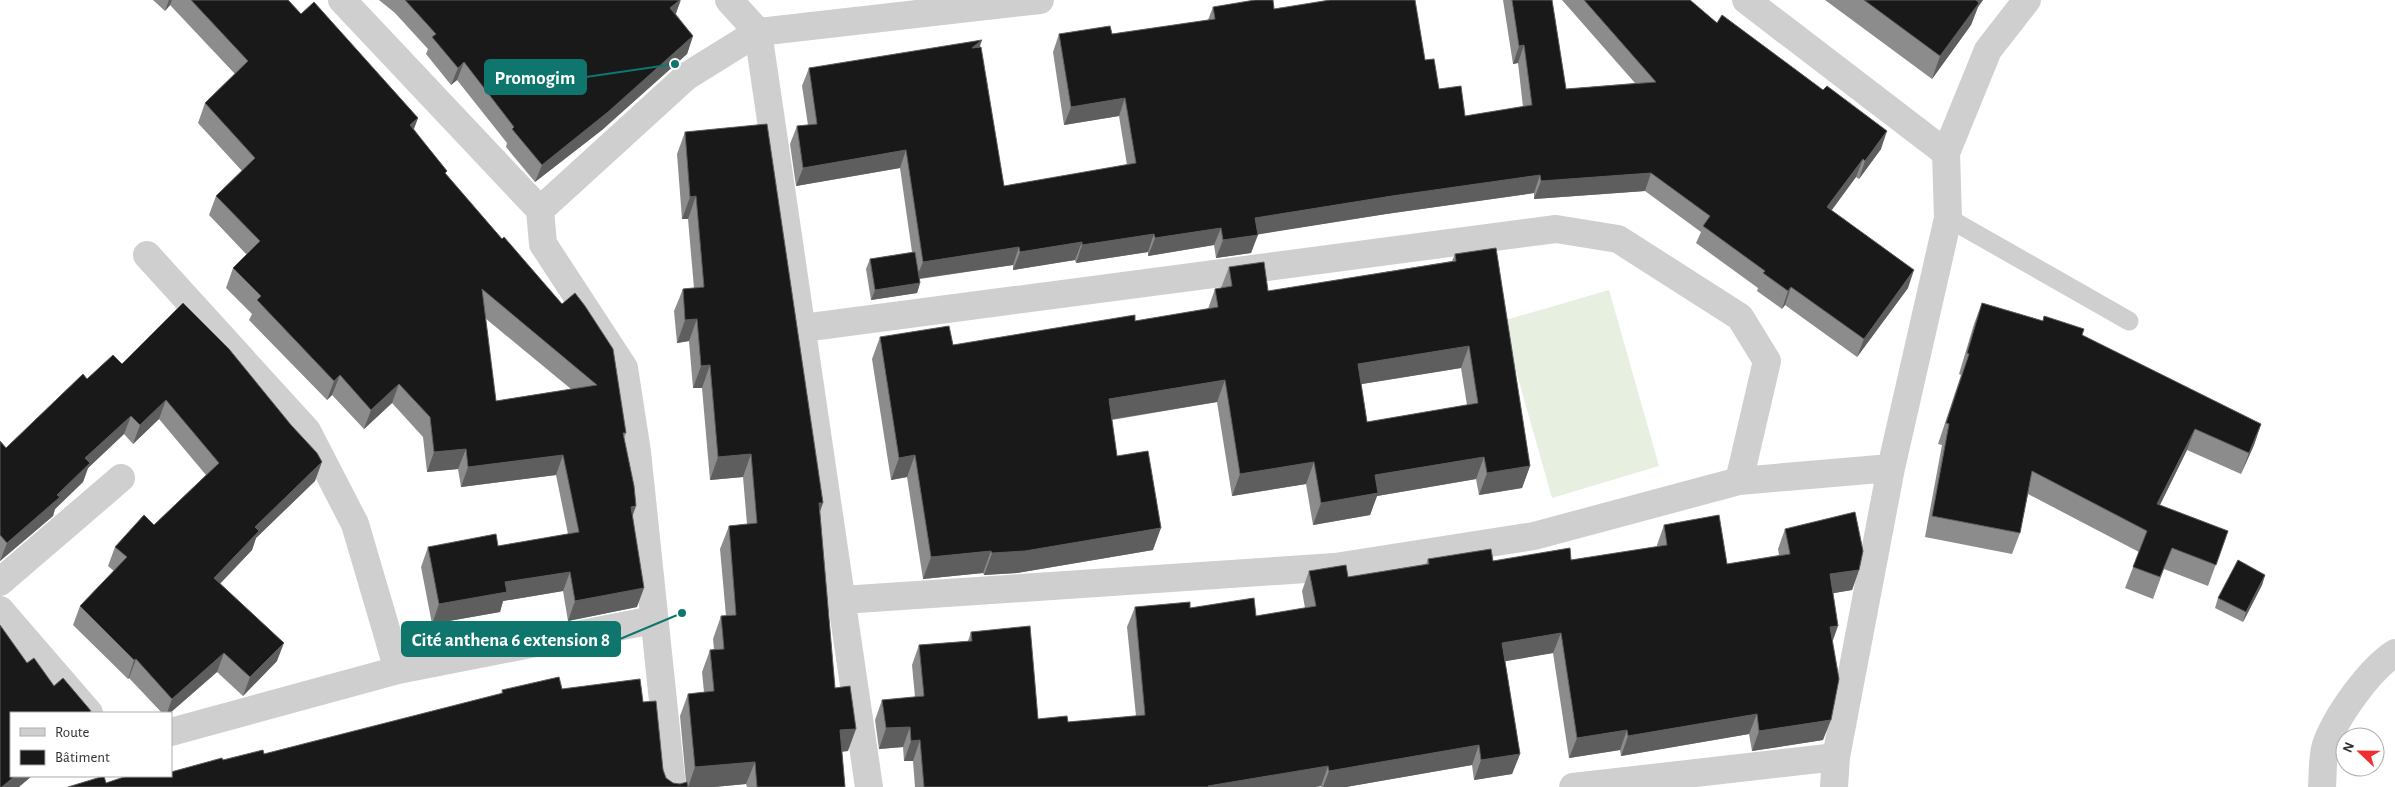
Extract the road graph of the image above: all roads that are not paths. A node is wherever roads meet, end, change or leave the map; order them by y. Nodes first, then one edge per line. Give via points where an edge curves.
1 (342, 0) edge
2 (729, 0) edge
3 (1040, 0) edge
4 (1746, 0) edge
5 (2027, 0) edge
6 (1010, 2) edge
7 (758, 32) junction
8 (1946, 152) junction
9 (540, 210) junction
10 (1948, 218) junction
11 (147, 255) dead end
12 (2129, 321) dead end
13 (803, 328) junction
14 (1891, 468) junction
15 (121, 478) dead end
16 (1739, 481) junction
17 (0, 582) edge
18 (842, 600) junction
19 (0, 610) edge
20 (653, 620) junction
21 (2395, 653) edge
22 (398, 670) junction
23 (88, 712) edge
24 (172, 732) edge
25 (1836, 757) junction
26 (672, 787) edge
27 (869, 787) edge
28 (1573, 787) edge
29 (1834, 787) edge
30 (2322, 787) edge

1 - 9 street
2 - 7 street
3 - 6 street
4 - 8 street
5 - 8 street via 1988,50
6 - 7 street
7 - 9 street via 687,76
7 - 13 street
8 - 10 street
9 - 20 street via 543,244 624,368 637,452
10 - 12 lane
10 - 14 street
11 - 22 street via 307,431 355,524
13 - 16 street via 1556,229 1618,239 1740,317 1767,362
13 - 18 street
14 - 16 street
14 - 25 street
15 - 17 street
16 - 18 street via 1534,536 1335,567
18 - 27 street
19 - 23 street
20 - 22 street
20 - 26 street
21 - 30 street via 2385,659 2346,706 2326,746
22 - 24 street
25 - 28 street
25 - 29 street

